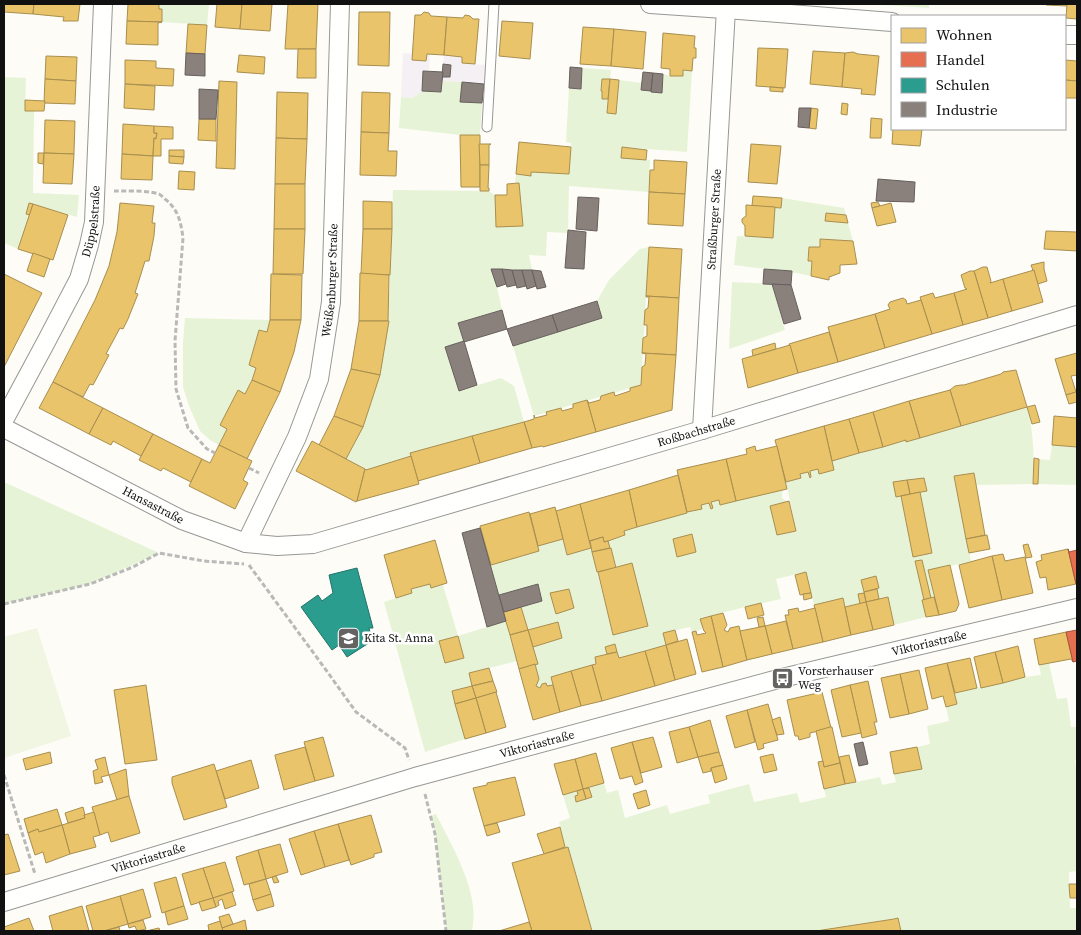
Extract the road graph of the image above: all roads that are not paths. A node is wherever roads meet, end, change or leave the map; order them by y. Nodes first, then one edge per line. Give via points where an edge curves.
1 (103, 4) edge
2 (340, 4) edge
3 (494, 4) edge
4 (650, 4) edge
5 (726, 9) junction
6 (891, 22) edge
7 (487, 127) dead end
8 (1077, 315) edge
9 (4, 420) edge
10 (4, 428) edge
11 (702, 430) junction
12 (246, 542) junction
13 (313, 544) joint
14 (1077, 608) edge
15 (4, 902) edge

1 - 9 street, Düppelstraße via 94,222 79,279
2 - 12 street, Weißenburger Straße via 331,302 319,379 297,437
3 - 7 lane
4 - 5 street
5 - 6 street
5 - 11 street, Straßburger Straße
8 - 11 street, Roßbachstraße
10 - 12 street, Hansastraße via 182,520
11 - 13 street, Roßbachstraße
12 - 13 street, Hansastraße via 277,546
14 - 15 street, Viktoriastraße via 782,678 418,776

